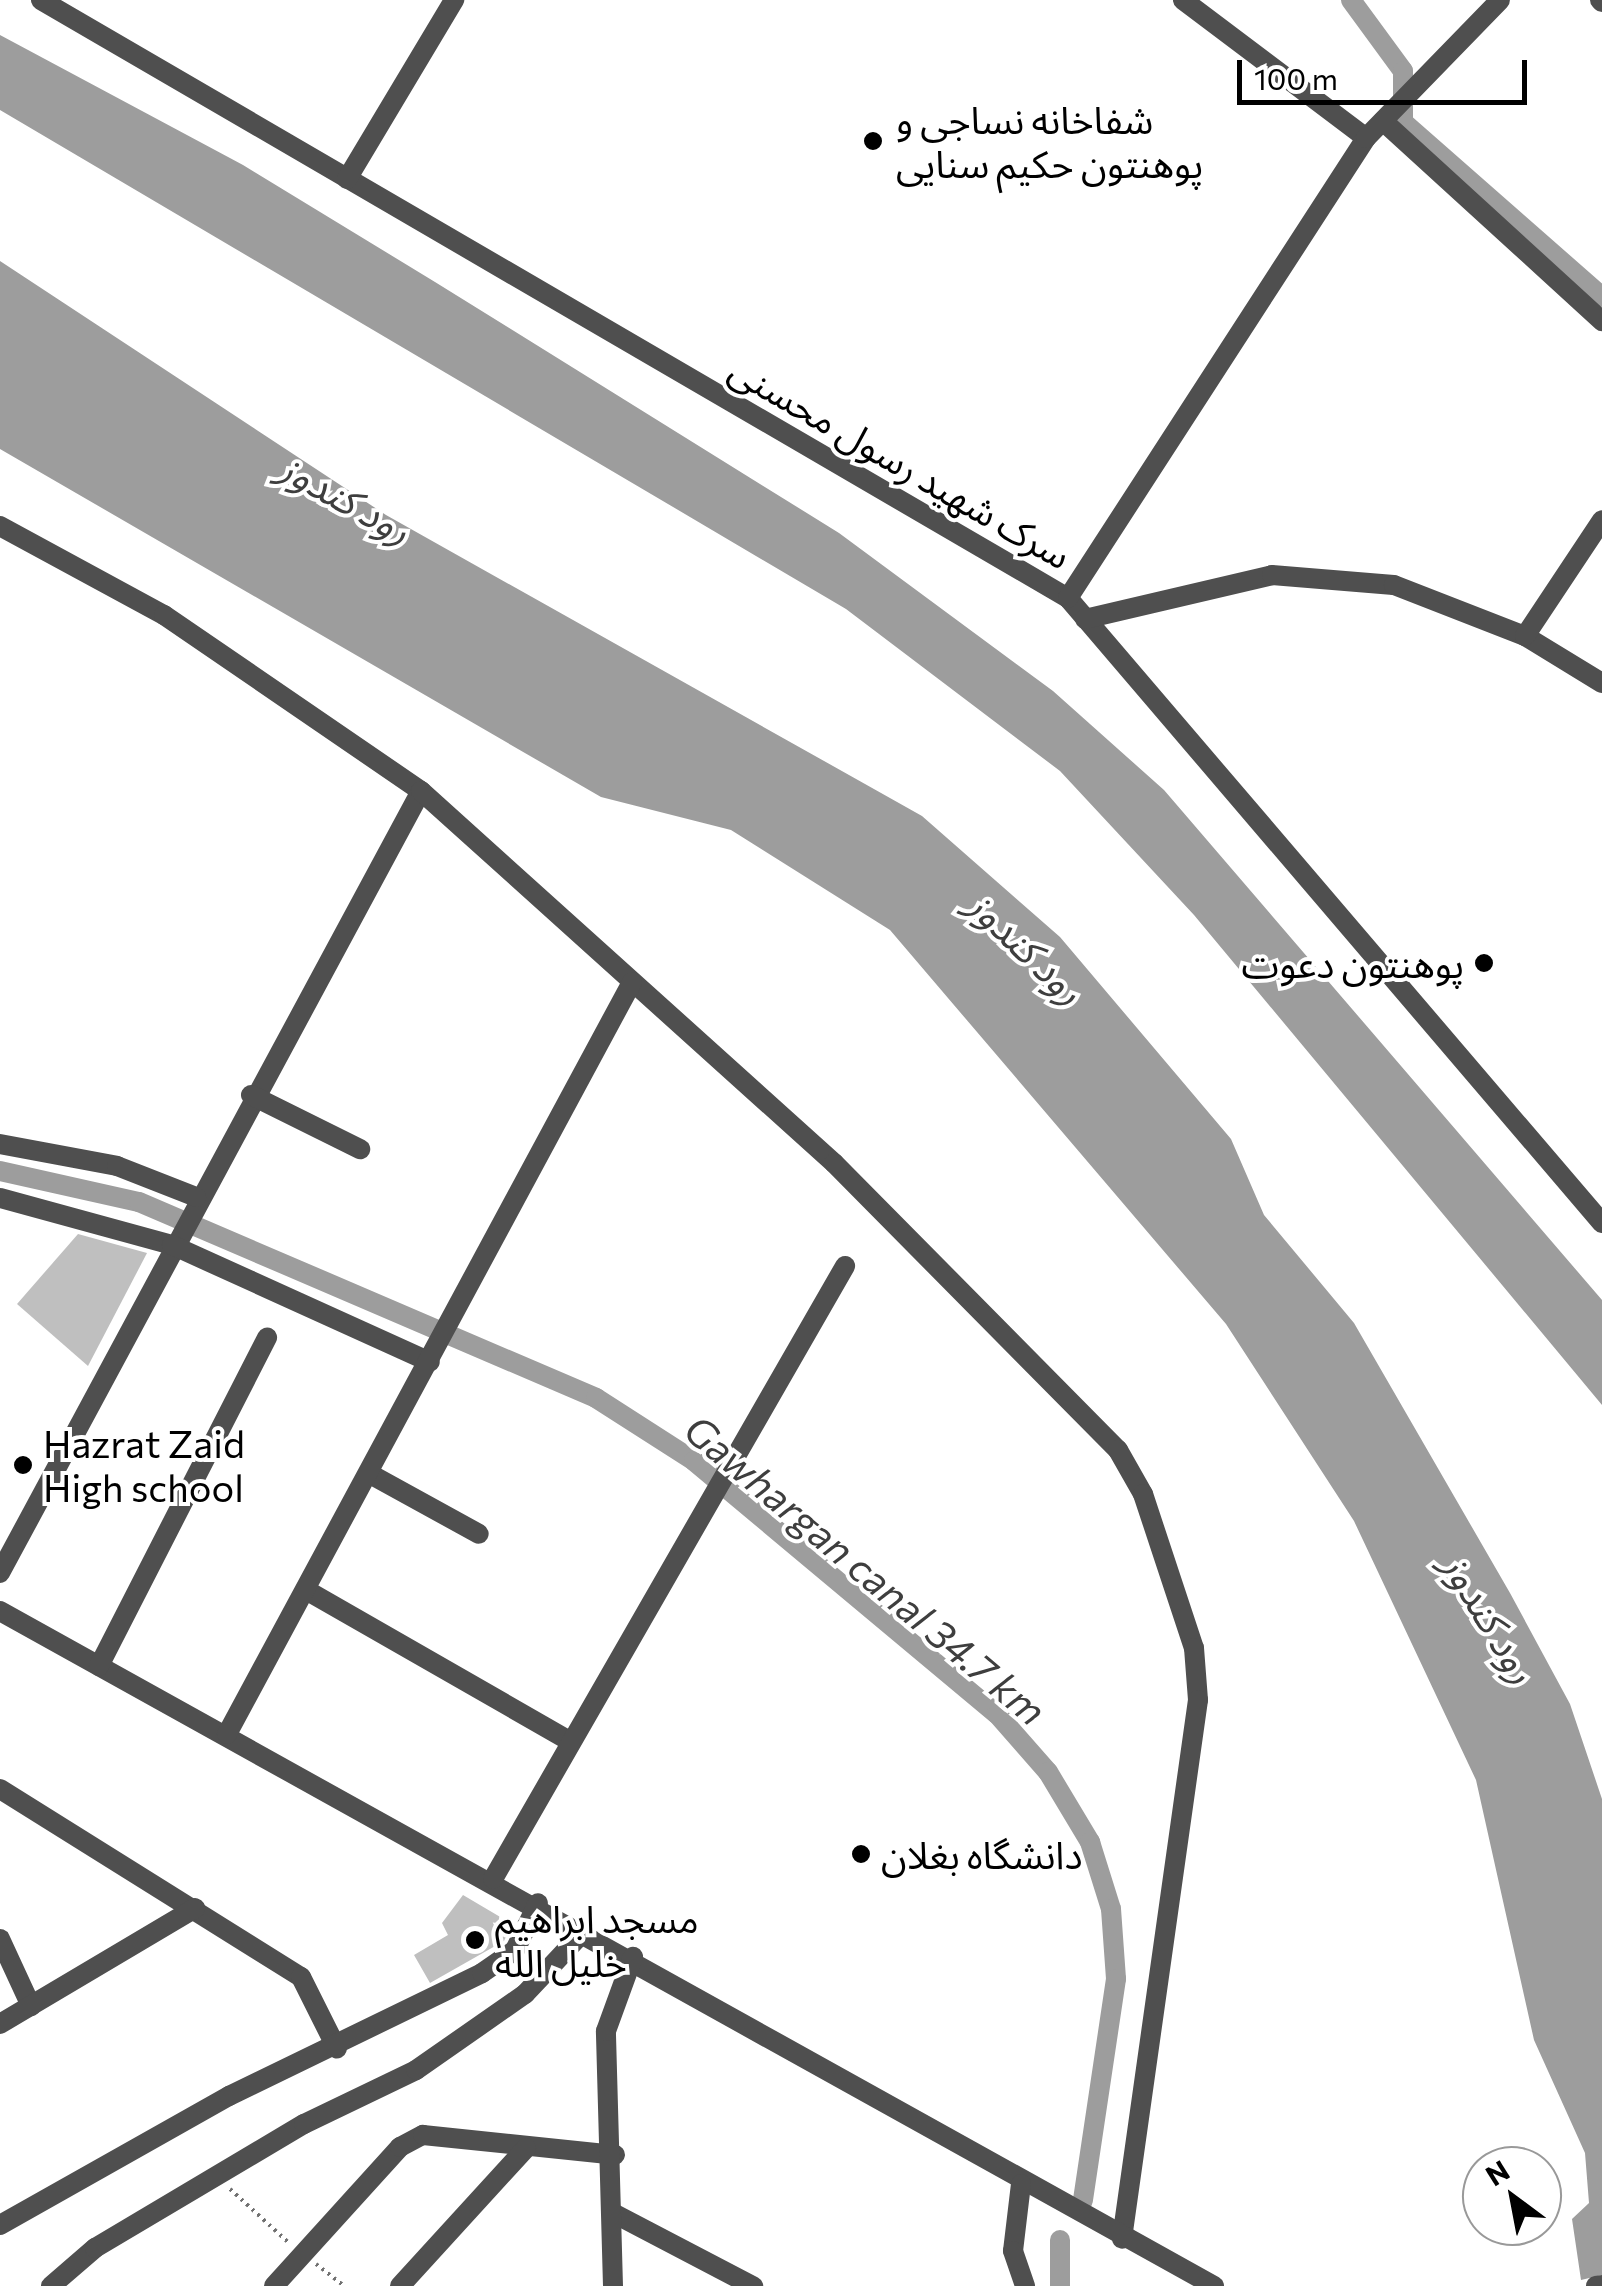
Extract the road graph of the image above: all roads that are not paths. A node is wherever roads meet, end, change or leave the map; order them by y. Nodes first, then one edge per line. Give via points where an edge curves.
1 (41, 0) edge
2 (454, 0) edge
3 (1184, 0) edge
4 (1500, 0) edge
5 (1383, 122) junction
6 (1366, 138) junction
7 (347, 179) junction
8 (1602, 321) edge
9 (1602, 520) edge
10 (0, 526) edge
11 (1068, 598) junction
12 (1085, 619) junction
13 (1525, 636) junction
14 (1602, 683) edge
15 (420, 790) junction
16 (632, 982) junction
17 (251, 1095) junction
18 (0, 1144) edge
19 (360, 1149) dead end
20 (196, 1197) junction
21 (0, 1198) edge
22 (1602, 1223) edge
23 (172, 1245) junction
24 (846, 1266) dead end
25 (267, 1337) dead end
26 (430, 1362) junction
27 (370, 1474) junction
28 (479, 1534) dead end
29 (0, 1573) edge
30 (306, 1590) junction
31 (0, 1611) edge
32 (99, 1666) junction
33 (228, 1734) junction
34 (571, 1742) junction
35 (0, 1789) edge
36 (493, 1879) junction
37 (538, 1903) junction
38 (195, 1908) junction
39 (585, 1930) junction
40 (0, 1939) edge
41 (633, 1957) junction
42 (31, 2006) junction
43 (0, 2024) edge
44 (337, 2048) junction
45 (526, 2148) junction
46 (615, 2155) junction
47 (1021, 2184) junction
48 (615, 2214) junction
49 (0, 2225) edge
50 (1122, 2239) junction
51 (51, 2286) edge
52 (274, 2286) edge
53 (400, 2286) edge
54 (613, 2286) edge
55 (753, 2286) edge
56 (1025, 2286) edge
57 (1214, 2286) edge

1 - 7 street, سرک شهید رسول محسنی
2 - 7 street
3 - 6 street
4 - 5 street
5 - 6 street
5 - 8 street
6 - 11 street
7 - 11 street, سرک شهید رسول محسنی
9 - 13 street
10 - 15 street via 164,615
11 - 12 street, سرک شهید رسول محسنی
12 - 13 street via 1272,575 1394,585
12 - 22 street, سرک شهید رسول محسنی
13 - 14 street
15 - 16 street
15 - 17 street
16 - 26 street
16 - 50 street via 834,1163 1104,1436 1164,1540 1194,1648 1196,1755
17 - 19 street
17 - 20 street
18 - 20 street via 116,1166
20 - 23 street
21 - 23 street
23 - 26 street
23 - 29 street
24 - 34 street
25 - 32 street
26 - 27 street
27 - 28 street
27 - 30 street
30 - 33 street
30 - 34 street
31 - 32 street
32 - 33 street
33 - 36 street
34 - 36 street
35 - 38 street
36 - 37 street
37 - 39 street
37 - 44 street via 515,1950
38 - 42 street
38 - 44 street via 301,1977
39 - 41 street
39 - 51 street via 525,1994 416,2070 218,2175 95,2248
40 - 42 street
41 - 46 street via 606,2031
41 - 47 street
42 - 43 street
44 - 49 street via 229,2096
45 - 46 street
45 - 52 street via 423,2135 400,2146
45 - 53 street
46 - 48 street
47 - 50 street
47 - 56 street via 1013,2250
48 - 54 street
48 - 55 street
50 - 57 street

